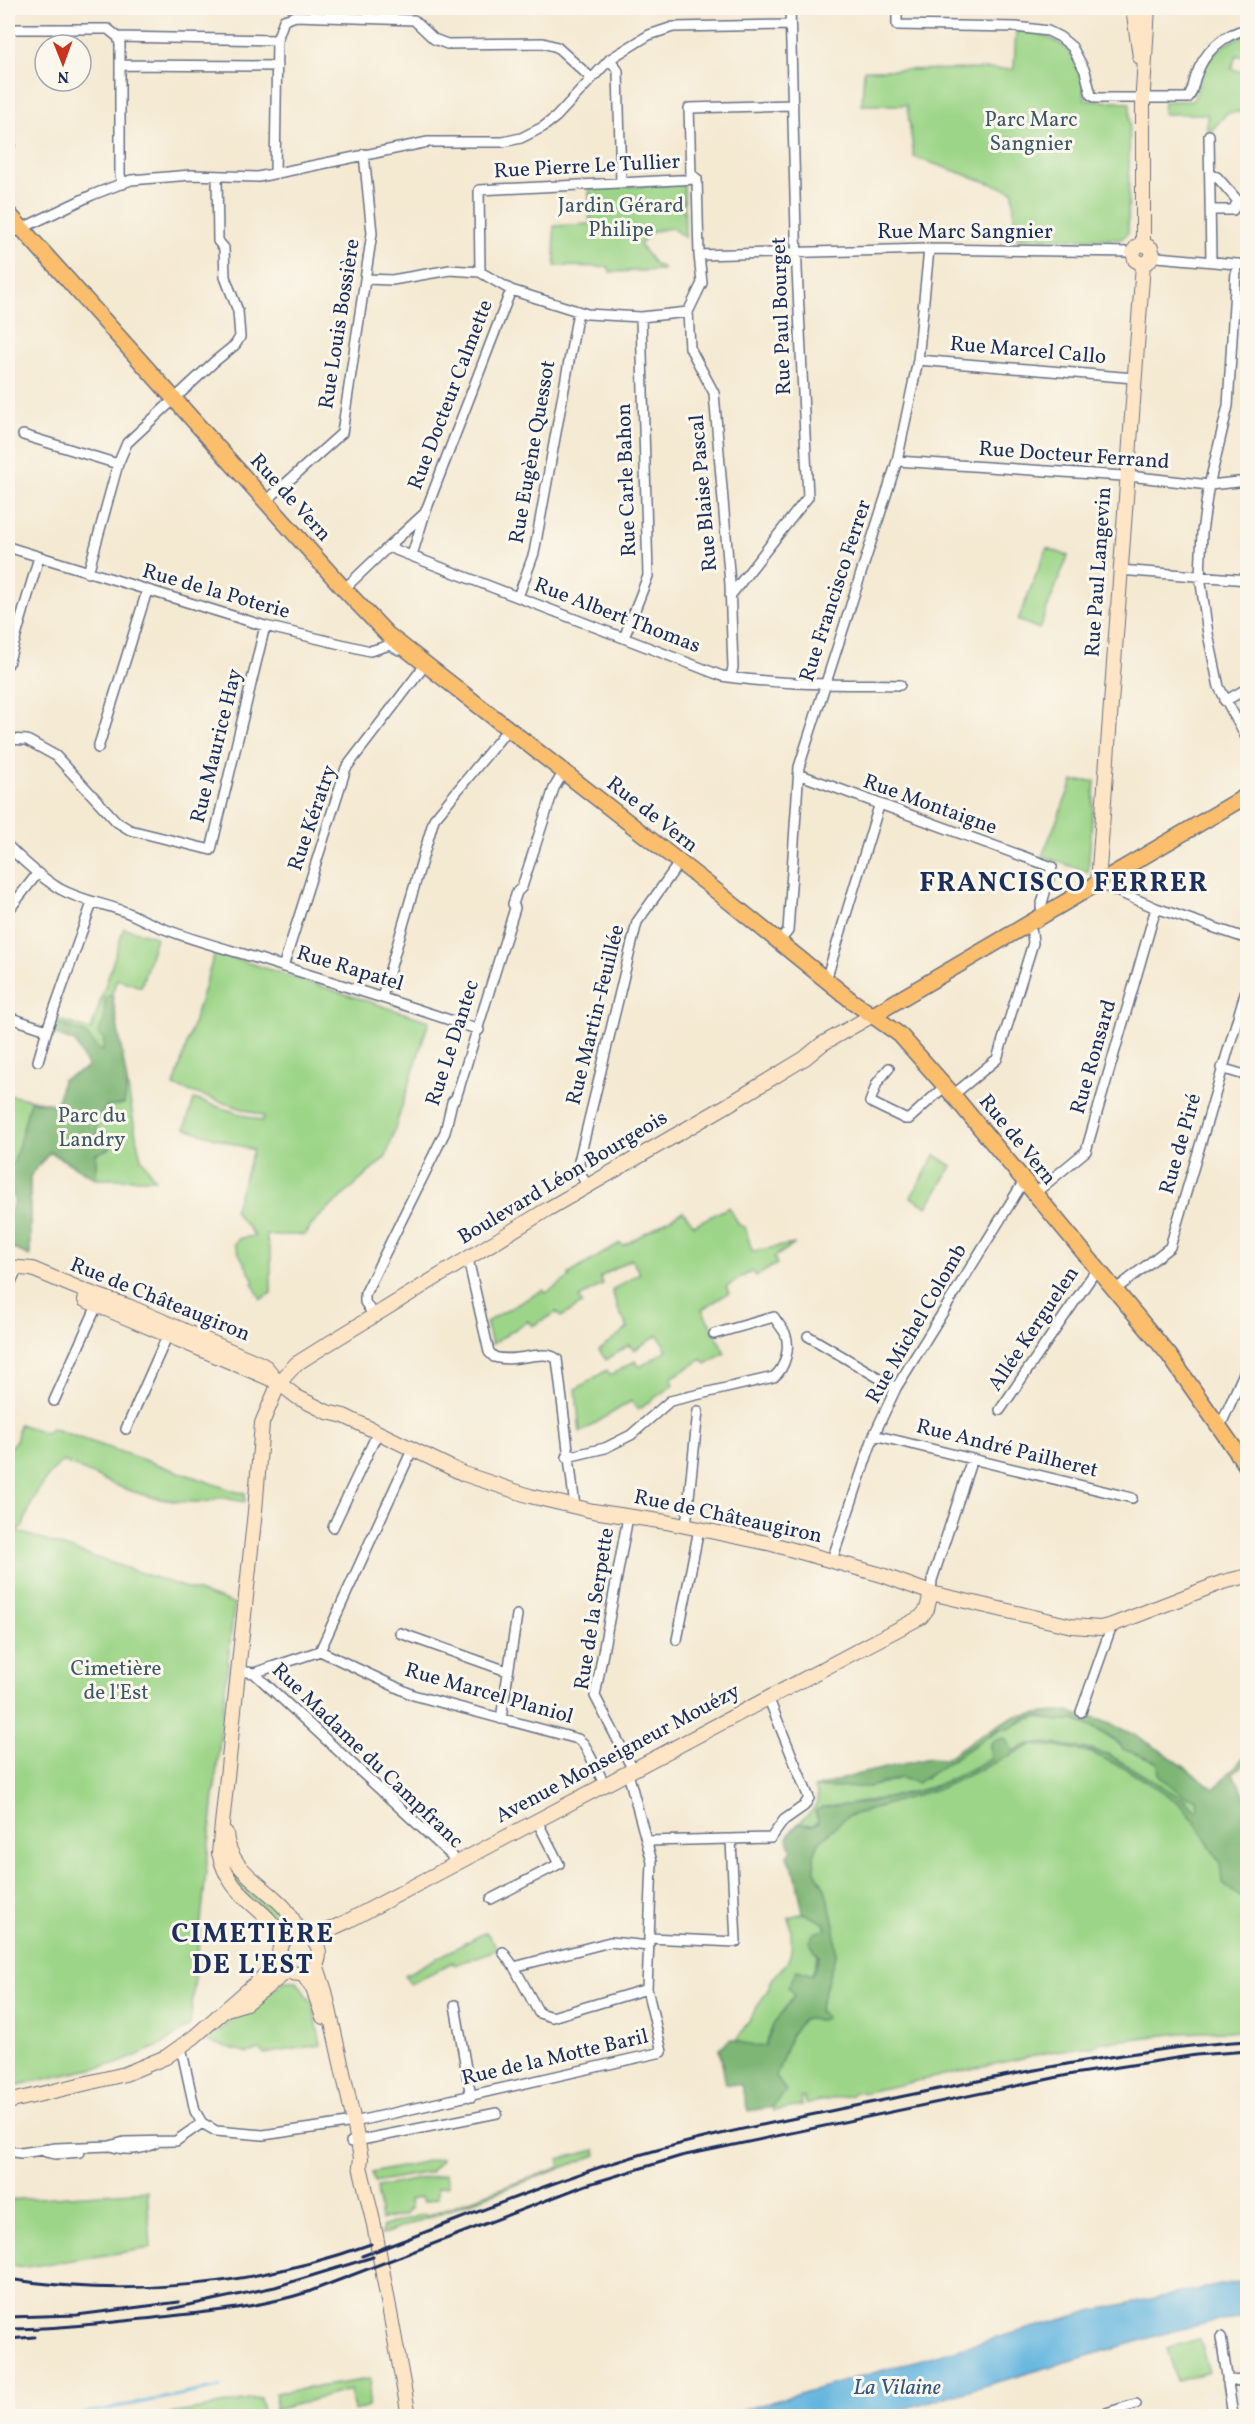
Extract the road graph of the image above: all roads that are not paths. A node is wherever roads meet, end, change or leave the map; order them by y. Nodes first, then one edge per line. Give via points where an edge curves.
1 (790, 8) edge
2 (897, 8) edge
3 (1133, 8) edge
4 (1148, 8) edge
5 (790, 25) junction
6 (8, 29) edge
7 (1248, 29) edge
8 (118, 37) junction
9 (277, 40) junction
10 (610, 59) junction
11 (120, 65) junction
12 (277, 66) junction
13 (590, 77) junction
14 (1143, 92) junction
15 (793, 105) junction
16 (8, 131) edge
17 (1209, 135) dead end
18 (8, 149) edge
19 (364, 154) junction
20 (275, 173) junction
21 (1210, 175) junction
22 (217, 176) junction
23 (697, 179) junction
24 (621, 183) junction
25 (123, 184) junction
26 (1211, 210) junction
27 (8, 213) edge
28 (14, 233) edge
29 (929, 249) junction
30 (797, 252) junction
31 (1143, 254) junction
32 (699, 255) junction
33 (1211, 261) junction
34 (1243, 264) edge
35 (480, 273) junction
36 (366, 279) junction
37 (511, 290) junction
38 (578, 312) junction
39 (688, 312) junction
40 (640, 317) junction
41 (918, 360) junction
42 (1134, 378) junction
43 (174, 400) junction
44 (23, 435) dead end
45 (897, 461) junction
46 (118, 464) junction
47 (1126, 477) junction
48 (1248, 482) edge
49 (1209, 485) junction
50 (265, 502) junction
51 (425, 513) junction
52 (8, 547) edge
53 (388, 547) junction
54 (412, 555) junction
55 (39, 557) junction
56 (1119, 570) junction
57 (88, 573) junction
58 (1200, 576) junction
59 (1248, 580) edge
60 (344, 590) junction
61 (147, 591) junction
62 (730, 596) junction
63 (518, 597) junction
64 (265, 626) junction
65 (624, 638) junction
66 (420, 661) junction
67 (8, 664) edge
68 (731, 677) junction
69 (826, 683) junction
70 (900, 686) dead end
71 (1248, 688) edge
72 (1226, 701) junction
73 (507, 729) junction
74 (8, 739) edge
75 (1248, 741) edge
76 (98, 748) dead end
77 (563, 772) junction
78 (798, 774) junction
79 (1248, 795) edge
80 (879, 806) junction
81 (8, 846) edge
82 (679, 863) junction
83 (37, 874) junction
84 (1098, 883) junction
85 (92, 903) junction
86 (1156, 908) junction
87 (8, 911) edge
88 (1045, 914) junction
89 (1028, 924) junction
90 (1248, 939) edge
91 (779, 942) junction
92 (283, 967) junction
93 (826, 980) junction
94 (1248, 983) edge
95 (382, 997) junction
96 (873, 1015) junction
97 (8, 1017) edge
98 (47, 1030) junction
99 (479, 1030) junction
100 (38, 1061) dead end
101 (889, 1068) dead end
102 (1221, 1068) junction
103 (1248, 1076) edge
104 (949, 1091) junction
105 (1024, 1181) junction
106 (587, 1186) junction
107 (1034, 1194) junction
108 (468, 1259) junction
109 (11, 1264) edge
110 (1097, 1269) junction
111 (8, 1288) edge
112 (1115, 1290) junction
113 (99, 1301) junction
114 (374, 1316) junction
115 (169, 1330) junction
116 (714, 1334) dead end
117 (808, 1336) dead end
118 (1248, 1364) edge
119 (279, 1383) junction
120 (896, 1388) junction
121 (54, 1401) dead end
122 (1000, 1410) dead end
123 (698, 1411) dead end
124 (126, 1429) dead end
125 (1219, 1429) junction
126 (378, 1432) junction
127 (874, 1435) junction
128 (412, 1450) junction
129 (567, 1456) junction
130 (972, 1459) junction
131 (1248, 1468) edge
132 (1132, 1498) dead end
133 (574, 1507) junction
134 (628, 1517) junction
135 (333, 1527) dead end
136 (692, 1528) junction
137 (832, 1560) junction
138 (1248, 1576) edge
139 (931, 1593) junction
140 (517, 1616) dead end
141 (1112, 1625) junction
142 (400, 1633) dead end
143 (677, 1640) dead end
144 (320, 1651) junction
145 (239, 1671) junction
146 (507, 1671) junction
147 (254, 1673) junction
148 (768, 1697) junction
149 (1081, 1712) dead end
150 (501, 1719) junction
151 (630, 1771) junction
152 (605, 1785) junction
153 (224, 1813) junction
154 (537, 1821) junction
155 (731, 1840) junction
156 (647, 1841) junction
157 (455, 1865) junction
158 (491, 1899) dead end
159 (306, 1936) junction
160 (284, 1941) junction
161 (649, 1942) junction
162 (503, 1952) dead end
163 (316, 1964) junction
164 (514, 1967) junction
165 (290, 1969) junction
166 (647, 1989) junction
167 (454, 2006) dead end
168 (181, 2047) junction
169 (471, 2097) junction
170 (8, 2102) edge
171 (497, 2113) dead end
172 (350, 2122) junction
173 (202, 2123) junction
174 (354, 2141) junction
175 (8, 2151) edge
176 (21, 2153) junction
177 (8, 2158) edge
178 (1221, 2337) dead end
179 (1227, 2380) junction
180 (1248, 2381) edge
181 (1136, 2404) dead end
182 (409, 2416) edge
183 (1096, 2416) edge
184 (1233, 2416) edge

1 - 5 street, Rue Paul Bourget
2 - 14 street via 897,25 1048,31 1072,47 1093,97
3 - 14 main road, Rue Paul Langevin
4 - 14 main road, Rue Paul Langevin
5 - 10 street via 673,27 649,35
5 - 15 street, Rue Paul Bourget
6 - 8 street via 108,29
7 - 14 street via 1223,39 1206,55 1188,99
8 - 9 street
8 - 11 street
9 - 12 street
9 - 13 street via 284,20 296,16 414,20 434,39 447,44 543,43 557,48
10 - 13 street
10 - 24 street via 618,71
11 - 12 street
11 - 25 street
12 - 20 street
13 - 19 street via 556,117 521,138 503,142 428,142
14 - 31 main road, Rue Paul Langevin
15 - 23 street via 689,108 691,174
15 - 30 street, Rue Paul Bourget
16 - 18 street
17 - 21 street
19 - 20 street
19 - 36 street, Rue Louis Bossière via 372,233
20 - 22 street via 258,177
21 - 26 street
21 - 26 street via 1217,177 1238,201 1233,210
22 - 25 street via 131,180
22 - 43 street via 218,241 224,248 225,277 238,311 240,337
23 - 24 street, Rue Pierre Le Tullier
23 - 32 street
24 - 35 street, Rue Pierre Le Tullier via 480,190
25 - 28 street
26 - 33 street
27 - 28 main road, Rue de Vern
28 - 43 main road, Rue de Vern
29 - 30 street, Rue Marc Sangnier
29 - 31 street, Rue Marc Sangnier
29 - 41 street, Rue Francisco Ferrer
30 - 32 street, Rue Marc Sangnier
30 - 62 street, Rue Paul Bourget via 808,496
31 - 33 street, Rue Marc Sangnier
31 - 42 main road, Rue Paul Langevin
32 - 39 street via 702,283
33 - 34 street, Rue Marc Sangnier
34 - 49 street via 1236,271 1228,406
35 - 36 street via 450,270 401,279
35 - 37 street
36 - 50 street, Rue Louis Bossière via 342,433
37 - 38 street
37 - 51 street, Rue Docteur Calmette
38 - 40 street
38 - 63 street, Rue Eugène Quessot via 534,554
39 - 40 street
39 - 62 street, Rue Blaise Pascal via 690,348 714,393
40 - 65 street, Rue Carle Bahon via 648,576
41 - 42 street, Rue Marcel Callo
41 - 45 street, Rue Francisco Ferrer
42 - 47 main road, Rue Paul Langevin
43 - 46 street via 127,443
43 - 50 main road, Rue de Vern
44 - 46 street
45 - 47 street, Rue Docteur Ferrand
45 - 69 street, Rue Francisco Ferrer
46 - 57 street
47 - 49 street, Rue Docteur Ferrand
47 - 56 main road, Rue Paul Langevin
48 - 49 street, Rue Docteur Ferrand
49 - 58 street
50 - 60 main road, Rue de Vern
51 - 53 street, Rue Docteur Calmette
51 - 54 street, Rue Docteur Calmette
52 - 55 street, Rue de la Poterie
53 - 54 street, Rue Albert Thomas
53 - 60 street
54 - 63 street, Rue Albert Thomas
55 - 57 street, Rue de la Poterie
55 - 67 street
56 - 58 street
56 - 84 main road, Rue Paul Langevin
57 - 61 street, Rue de la Poterie
58 - 59 street
58 - 72 street via 1219,687
60 - 66 main road, Rue de Vern
61 - 64 street, Rue de la Poterie
61 - 76 street
62 - 68 street, Rue Blaise Pascal
63 - 65 street, Rue Albert Thomas
64 - 66 street, Rue de la Poterie via 370,651 390,645
64 - 74 street, Rue Maurice Hay via 211,850 130,830 117,822 56,756 27,740
65 - 68 street, Rue Albert Thomas
66 - 73 main road, Rue de Vern
66 - 92 street, Rue Kératry via 346,768
68 - 69 street, Rue Albert Thomas
69 - 70 street, Rue Albert Thomas
69 - 78 street, Rue Francisco Ferrer
71 - 72 street
72 - 75 street
73 - 77 main road, Rue de Vern
73 - 95 street via 434,819
77 - 82 main road, Rue de Vern
77 - 99 street, Rue Le Dantec via 513,904
78 - 80 street, Rue Montaigne
78 - 91 street, Rue Francisco Ferrer via 788,931
79 - 84 main road
80 - 88 street, Rue Montaigne via 1052,867 1041,907
80 - 93 street
81 - 83 street, Rue Rapatel
82 - 91 main road, Rue de Vern
82 - 106 street, Rue Martin-Feuillée via 637,922 579,1161
83 - 85 street, Rue Rapatel
83 - 87 street
84 - 86 street
84 - 88 main road
85 - 92 street, Rue Rapatel
85 - 98 street
86 - 90 street
86 - 107 street, Rue Ronsard via 1086,1151
88 - 89 main road
89 - 96 main road
89 - 104 street via 1033,943 997,1059
91 - 93 main road, Rue de Vern
92 - 95 street, Rue Rapatel
93 - 96 main road, Rue de Vern
94 - 102 street, Rue de Piré
95 - 99 street, Rue Rapatel
96 - 104 main road, Rue de Vern via 900,1035
96 - 106 main road, Boulevard Léon Bourgeois
97 - 98 street
98 - 100 street
99 - 114 street, Rue Le Dantec via 445,1132 365,1294 365,1302
101 - 104 street via 870,1102 900,1117 909,1119
102 - 103 street
102 - 112 street, Rue de Piré via 1170,1247
104 - 105 main road, Rue de Vern
105 - 107 main road, Rue de Vern
105 - 120 street, Rue Michel Colomb
106 - 108 main road, Boulevard Léon Bourgeois
107 - 110 main road, Rue de Vern
108 - 114 main road, Boulevard Léon Bourgeois
108 - 129 street via 489,1352 494,1357 512,1360 546,1354 557,1359
109 - 111 street
109 - 113 main road, Rue de Châteaugiron via 27,1275
110 - 112 main road, Rue de Vern
110 - 122 street, Allée Kerguelen
112 - 125 main road, Rue de Vern via 1169,1355
113 - 115 main road, Rue de Châteaugiron
113 - 121 street
114 - 119 main road, Boulevard Léon Bourgeois via 297,1364
115 - 119 main road, Rue de Châteaugiron via 266,1367
115 - 124 street
116 - 129 street via 774,1317 785,1334 782,1370 774,1377 670,1401 631,1435 605,1448
117 - 120 street
118 - 125 street
119 - 126 main road, Rue de Châteaugiron via 300,1389
119 - 145 main road via 262,1423
120 - 127 street, Rue Michel Colomb
123 - 136 street
125 - 131 main road, Rue de Vern
126 - 128 main road, Rue de Châteaugiron
126 - 135 street
127 - 130 street, Rue André Pailheret
127 - 137 street, Rue Michel Colomb
128 - 133 main road, Rue de Châteaugiron via 464,1474
128 - 144 street
129 - 133 street
130 - 132 street, Rue André Pailheret
130 - 139 street
133 - 134 main road, Rue de Châteaugiron
134 - 136 main road, Rue de Châteaugiron
134 - 151 street, Rue de la Serpette via 595,1696
136 - 137 main road, Rue de Châteaugiron
136 - 143 street
137 - 139 main road, Rue de Châteaugiron
138 - 141 main road, Rue de Châteaugiron via 1222,1582
139 - 141 main road, Rue de Châteaugiron via 1072,1626
139 - 148 main road, Avenue Monseigneur Mouézy via 921,1617
140 - 146 street
141 - 149 street
142 - 146 street
144 - 147 street
144 - 150 street, Rue Marcel Planiol via 413,1695
145 - 147 street
145 - 153 main road
146 - 150 street
147 - 157 street, Rue Madame du Campfranc via 451,1855
148 - 151 main road, Avenue Monseigneur Mouézy
148 - 155 street via 809,1798 771,1838
150 - 152 street, Rue Marcel Planiol via 578,1739
151 - 152 main road, Avenue Monseigneur Mouézy
151 - 156 street, Rue de la Motte Baril
152 - 154 main road, Avenue Monseigneur Mouézy
153 - 159 main road via 233,1858 284,1906
153 - 160 main road via 219,1853 226,1874
154 - 157 main road, Avenue Monseigneur Mouézy
154 - 158 street via 559,1864
155 - 156 street
155 - 161 street via 736,1942
156 - 161 street, Rue de la Motte Baril via 652,1862
157 - 159 main road, Avenue Monseigneur Mouézy via 346,1922
159 - 160 main road via 292,1935
159 - 163 main road via 318,1947
160 - 165 main road via 279,1949
161 - 164 street via 610,1942
161 - 166 street, Rue de la Motte Baril
162 - 164 street
163 - 165 main road
163 - 172 main road
164 - 166 street via 539,2013 552,2017
165 - 168 main road
165 - 172 main road via 313,1989 327,2028 342,2108
166 - 169 street, Rue de la Motte Baril via 662,2052
167 - 169 street
168 - 170 main road via 125,2074
168 - 173 street via 195,2111
169 - 172 street, Rue de la Motte Baril
171 - 174 street
172 - 173 street, Rue de la Motte Baril via 262,2135 216,2131
172 - 174 main road
173 - 176 street via 176,2141 124,2142
174 - 182 main road via 361,2158
175 - 176 street
176 - 177 street
178 - 179 street
179 - 180 street
179 - 184 street
181 - 183 street

